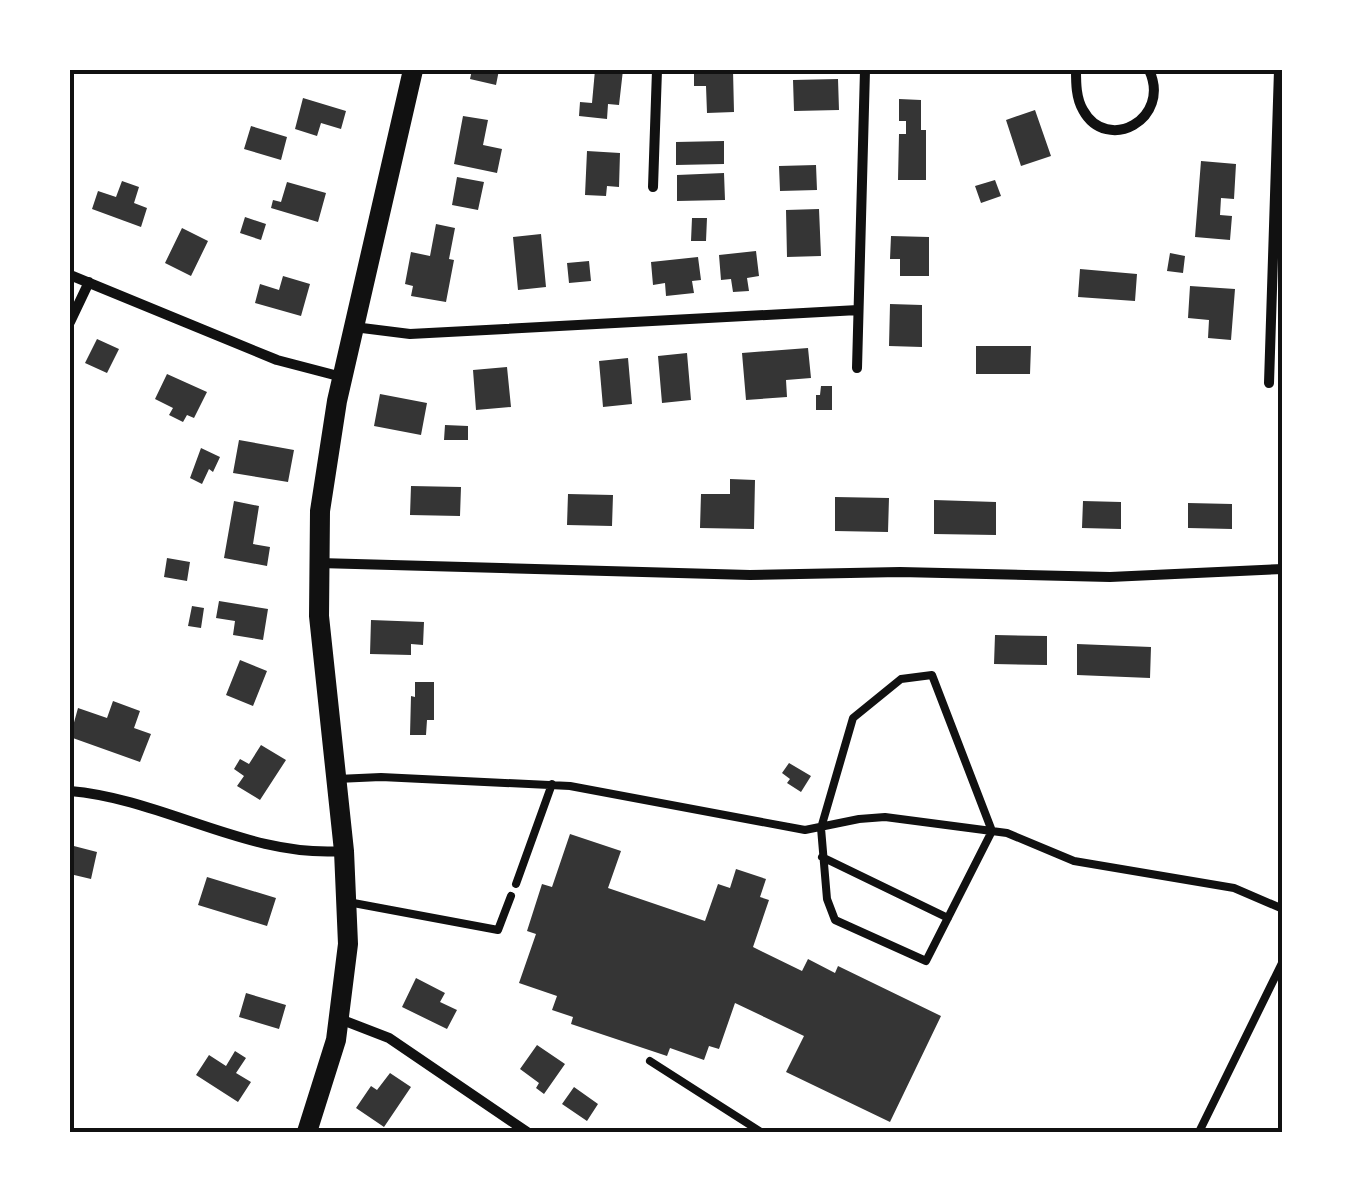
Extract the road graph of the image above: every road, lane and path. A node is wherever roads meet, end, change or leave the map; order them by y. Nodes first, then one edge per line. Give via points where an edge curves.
1 (413, 70) edge
2 (656, 70) edge
3 (865, 70) edge
4 (1076, 70) edge
5 (1149, 70) edge
6 (1279, 70) edge
7 (653, 187) dead end
8 (70, 275) edge
9 (88, 282) junction
10 (858, 310) junction
11 (70, 322) edge
12 (354, 326) junction
13 (858, 368) dead end
14 (342, 377) junction
15 (1270, 383) dead end
16 (318, 564) junction
17 (1283, 569) edge
18 (337, 779) junction
19 (552, 784) junction
20 (70, 791) edge
21 (821, 828) junction
22 (992, 831) junction
23 (344, 852) junction
24 (822, 857) junction
25 (516, 884) dead end
26 (511, 896) dead end
27 (348, 902) junction
28 (1283, 909) edge
29 (948, 918) junction
30 (1283, 961) edge
31 (340, 1019) junction
32 (650, 1060) dead end
33 (307, 1132) edge
34 (528, 1132) edge
35 (761, 1132) edge
36 (1198, 1132) edge

1 - 12 main road
2 - 7 street
3 - 10 street
4 - 5 street via 1082,110 1114,130 1148,113 1155,91
6 - 15 street
8 - 9 street
9 - 11 street
9 - 14 street via 277,360
10 - 12 street via 410,334
10 - 13 street
12 - 14 main road
14 - 16 main road via 323,483
16 - 17 street via 1110,577
16 - 18 main road
18 - 19 lane
18 - 23 main road
19 - 21 lane via 793,829
19 - 25 lane
20 - 23 street via 136,803 283,850
21 - 22 lane via 885,817
21 - 22 lane via 853,718 901,678 932,676
21 - 24 lane
22 - 28 lane via 1086,864 1234,888
22 - 29 lane
23 - 27 main road
24 - 29 lane
24 - 29 lane via 836,920 926,961
26 - 27 lane via 498,930
27 - 31 main road
30 - 36 lane
31 - 33 main road
31 - 34 street via 388,1038
32 - 35 lane

